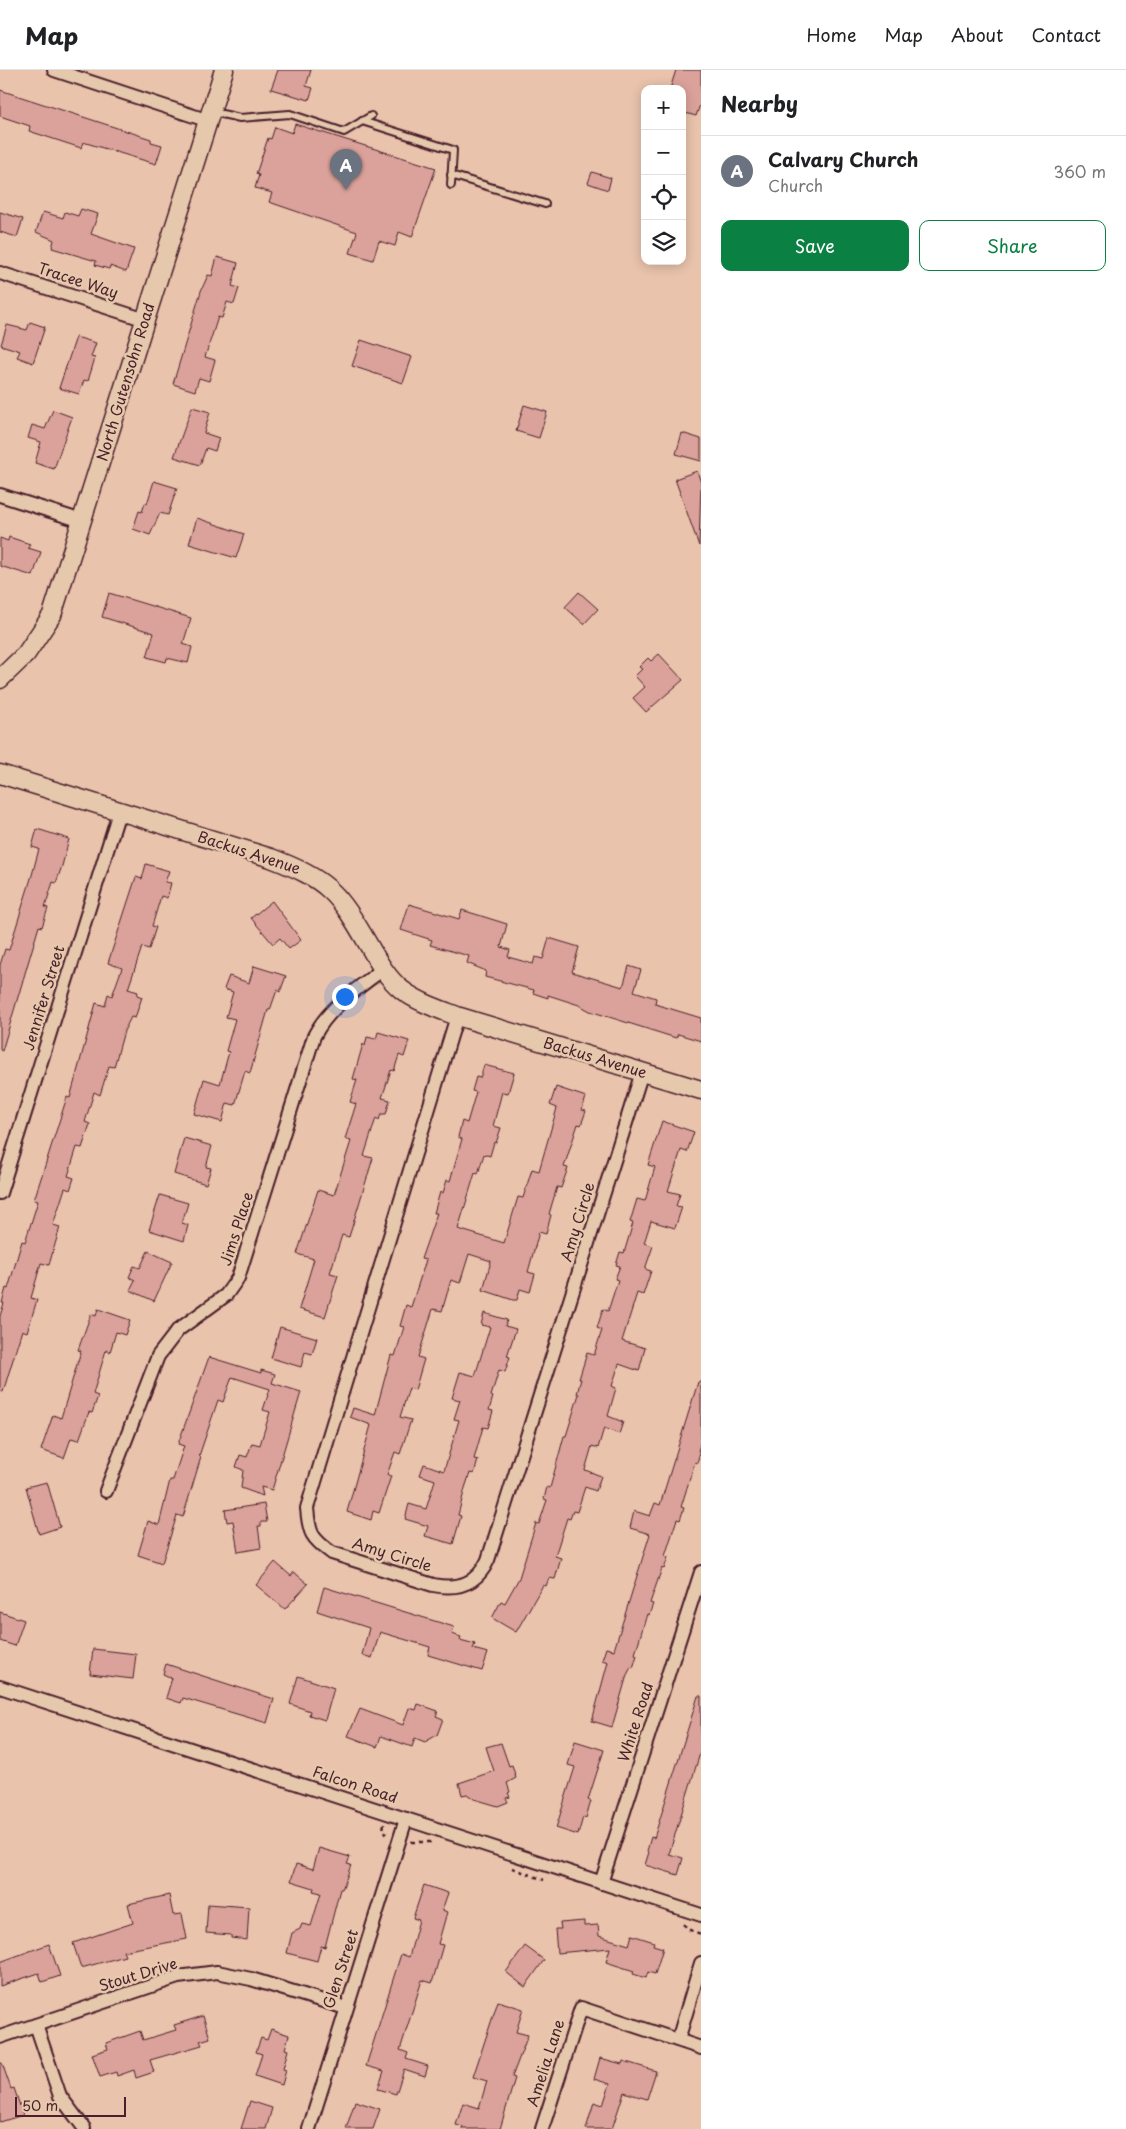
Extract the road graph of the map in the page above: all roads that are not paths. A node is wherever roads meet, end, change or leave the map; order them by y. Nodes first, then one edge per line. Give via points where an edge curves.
1 (54, 70) edge
2 (224, 70) edge
3 (210, 116) junction
4 (371, 116) dead end
5 (362, 121) junction
6 (451, 175) junction
7 (451, 185) dead end
8 (545, 204) dead end
9 (0, 272) edge
10 (146, 320) junction
11 (0, 495) edge
12 (82, 521) junction
13 (0, 679) edge
14 (0, 768) edge
15 (0, 774) edge
16 (30, 784) junction
17 (119, 812) junction
18 (383, 969) junction
19 (457, 1016) junction
20 (642, 1072) junction
21 (701, 1090) edge
22 (0, 1193) edge
23 (106, 1491) dead end
24 (701, 1572) edge
25 (0, 1687) edge
26 (406, 1819) junction
27 (601, 1883) junction
28 (701, 1915) edge
29 (701, 1963) edge
30 (346, 2008) junction
31 (36, 2025) junction
32 (0, 2036) edge
33 (678, 2040) junction
34 (701, 2048) edge
35 (84, 2128) edge
36 (309, 2129) edge
37 (542, 2129) edge

1 - 3 street
2 - 3 street, North Gutensohn Road
3 - 5 lane via 240,118 290,114 344,132
3 - 10 street, North Gutensohn Road
4 - 5 lane
5 - 6 lane via 453,150
6 - 7 lane
6 - 8 lane
9 - 10 street, Tracee Way
10 - 12 street, North Gutensohn Road
11 - 12 street
12 - 13 street, North Gutensohn Road via 52,615 26,654
14 - 16 street
15 - 16 street, Backus Avenue
16 - 17 street, Backus Avenue
17 - 18 street, Backus Avenue via 304,870 328,886 348,909
17 - 22 street, Jennifer Street
18 - 19 street, Backus Avenue via 402,990
18 - 23 street, Jims Place via 345,997 321,1022 238,1278 226,1295 178,1330 162,1350
19 - 20 street, Backus Avenue
19 - 20 street, Amy Circle via 307,1508 308,1529 319,1544 332,1553 433,1585 448,1588 472,1581 482,1573 488,1560
20 - 21 street, Backus Avenue
24 - 27 street, White Road
25 - 26 street, Falcon Road
26 - 27 street, Falcon Road
26 - 30 street, Glen Street
27 - 28 street, Falcon Road
29 - 33 street
30 - 31 street, Stout Drive via 218,1972 178,1977
30 - 36 street, Glen Street
31 - 32 street, Stout Drive
31 - 35 street via 60,2096
33 - 34 street
33 - 37 street, Amelia Lane via 581,2008

